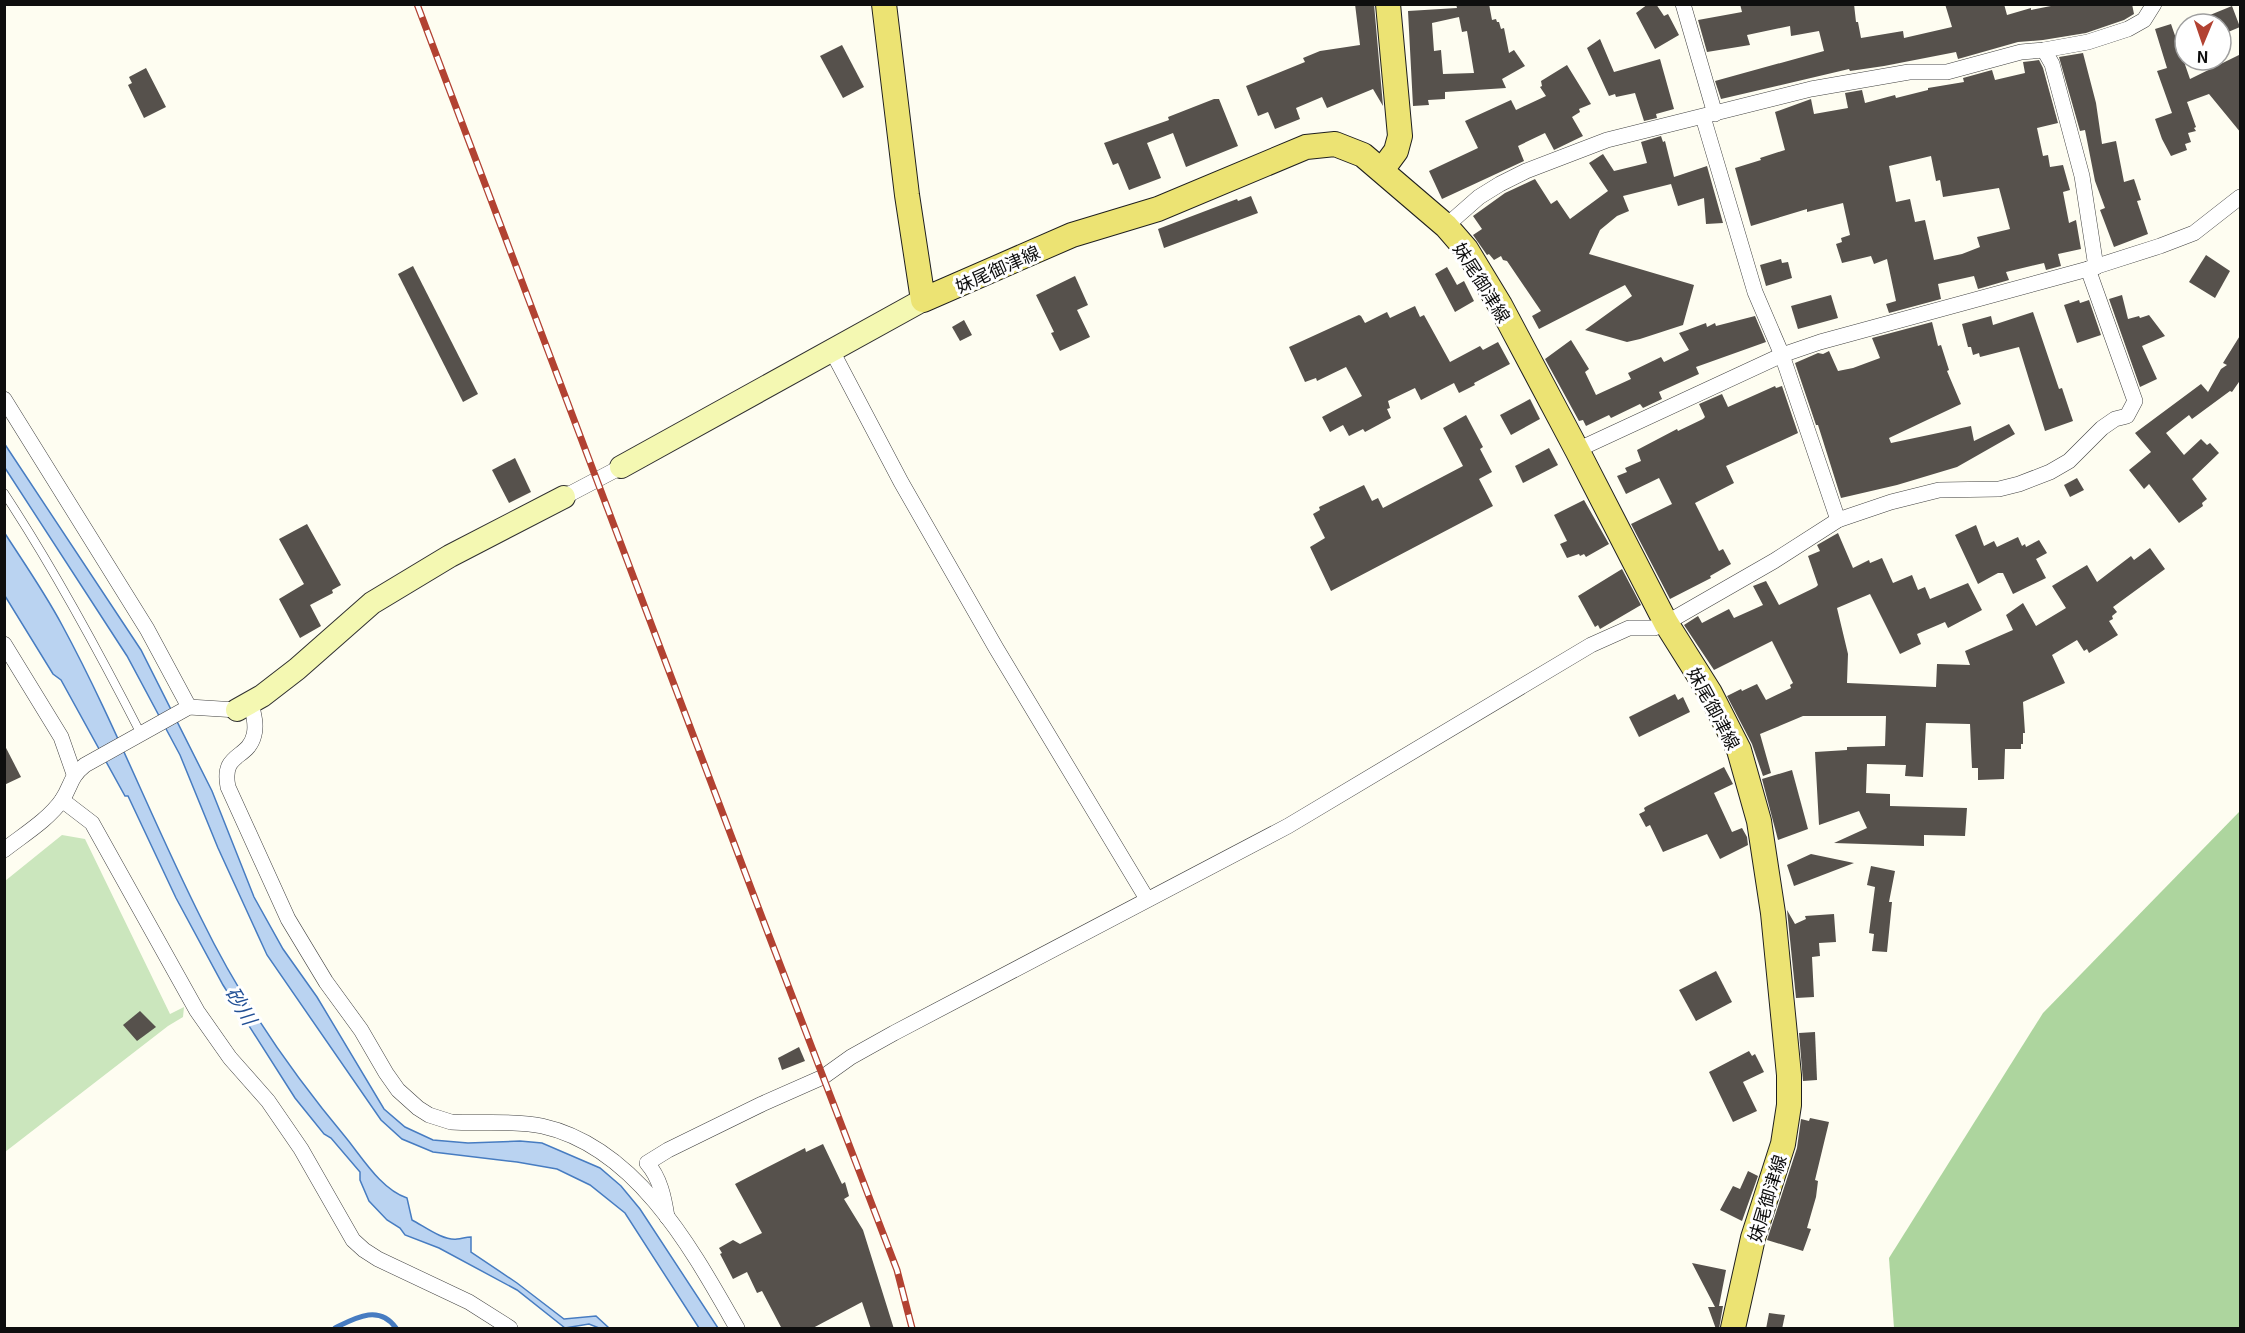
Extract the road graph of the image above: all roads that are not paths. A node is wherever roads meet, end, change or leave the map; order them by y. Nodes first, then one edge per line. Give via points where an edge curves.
1 (884, 4) edge
2 (1388, 4) edge
3 (1683, 4) edge
4 (2154, 4) edge
5 (2044, 50) junction
6 (1709, 116) junction
7 (1382, 170) junction
8 (2241, 197) edge
9 (1446, 226) junction
10 (2092, 268) junction
11 (923, 300) junction
12 (832, 351) junction
13 (1782, 355) junction
14 (4, 399) edge
15 (1577, 450) junction
16 (621, 467) joint
17 (4, 493) edge
18 (564, 497) joint
19 (1838, 520) junction
20 (1666, 623) junction
21 (4, 644) edge
22 (244, 706) junction
23 (182, 711) junction
24 (137, 736) junction
25 (80, 770) junction
26 (62, 800) junction
27 (4, 850) edge
28 (1147, 899) junction
29 (666, 1217) junction
30 (510, 1329) edge
31 (736, 1329) edge
32 (1733, 1329) edge

1 - 11 main road
2 - 7 main road via 1400,136 1396,151
3 - 6 street
4 - 5 street via 2144,20 2118,33
5 - 6 street via 2021,51 1947,72 1909,72 1832,85
5 - 10 street via 2052,64 2082,176
6 - 9 street via 1607,140 1527,171 1479,197
6 - 13 street via 1755,292
7 - 9 main road, 妹尾御津線
7 - 11 main road, 妹尾御津線 via 1363,155 1335,144 1306,147 1158,209 1072,235
8 - 10 street via 2194,233
9 - 15 main road, 妹尾御津線 via 1466,249 1500,305
10 - 13 street
10 - 19 street via 2135,401 2127,416 2115,418 2102,428 2069,461 2019,484 1999,489 1939,490
11 - 12 street
12 - 16 street
12 - 28 street via 990,638
13 - 15 street
13 - 19 street
14 - 23 street via 147,629
15 - 20 main road, 妹尾御津線
16 - 18 street
17 - 24 lane via 104,661
18 - 22 street via 450,556 372,603 297,669
19 - 20 street
20 - 28 street via 1654,628 1629,628 1591,645 1288,826
20 - 32 main road, 妹尾御津線 via 1740,750 1749,781 1770,890 1788,1063 1788,1122 1753,1238
21 - 25 street
22 - 23 street
22 - 29 street via 255,723 254,734 251,743 228,766 228,787 288,919 398,1090 418,1108 439,1119 542,1126 577,1138 622,1168
23 - 24 street
24 - 25 street
25 - 26 street
26 - 27 street
26 - 30 street via 92,823 197,1011 295,1139 353,1239 364,1250 469,1302
28 - 29 street via 850,1057 823,1077 647,1163 659,1184
29 - 31 street

